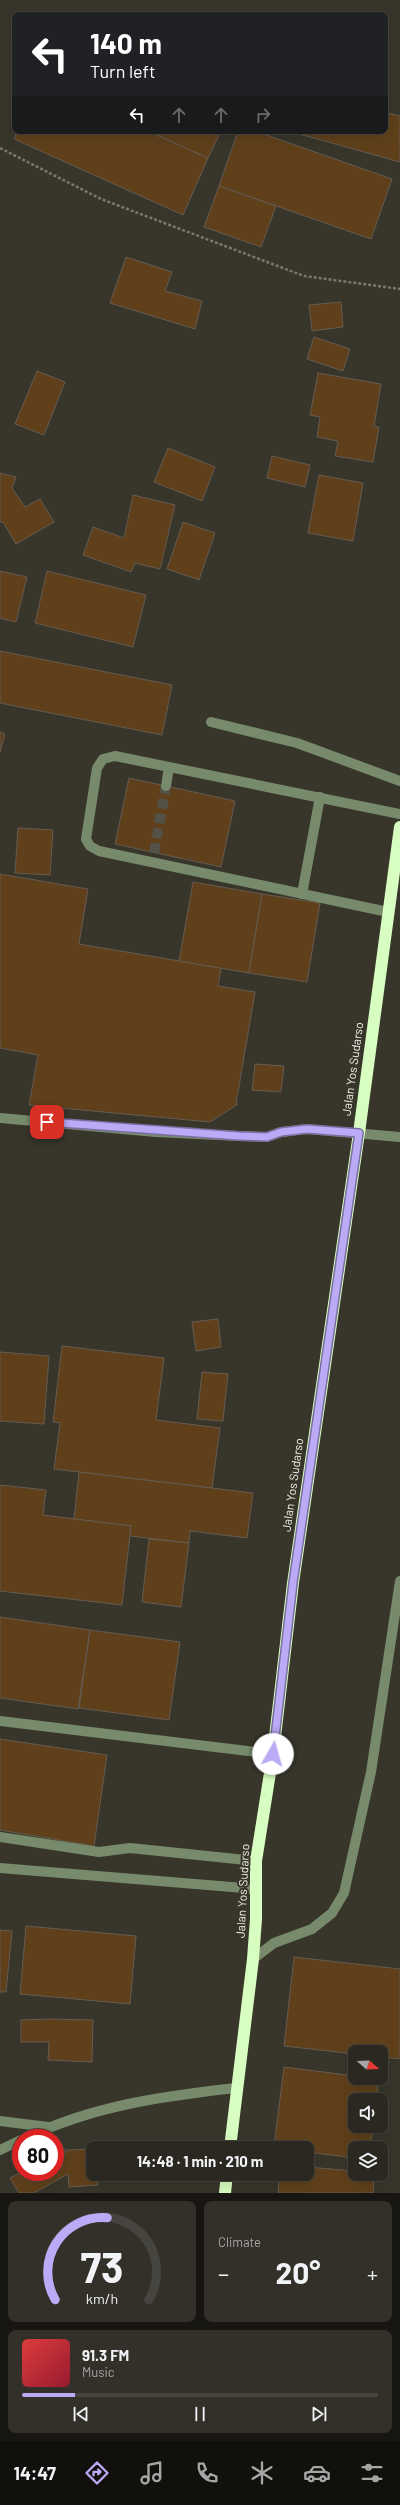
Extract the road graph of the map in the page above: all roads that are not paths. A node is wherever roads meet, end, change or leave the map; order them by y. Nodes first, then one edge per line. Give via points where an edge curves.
1 (211, 722) dead end
2 (169, 767) junction
3 (400, 781) edge
4 (166, 786) tunnel mouth
5 (320, 798) junction
6 (400, 814) edge
7 (400, 827) edge
8 (302, 894) junction
9 (388, 912) junction
10 (0, 1118) edge
11 (359, 1133) junction
12 (400, 1137) edge
13 (400, 1581) edge
14 (0, 1721) edge
15 (273, 1754) junction
16 (0, 1837) edge
17 (256, 1861) junction
18 (0, 1868) edge
19 (257, 1889) junction
20 (253, 1958) junction
21 (236, 2088) junction
22 (0, 2121) edge
23 (48, 2127) junction
24 (44, 2129) edge
25 (231, 2141) edge
26 (12, 2144) edge
27 (0, 2150) edge
28 (226, 2181) edge
29 (225, 2193) edge

1 - 3 street via 297,743
2 - 4 street
2 - 5 street
2 - 8 street via 114,756 103,759 97,768 86,839 90,846 99,851 154,858
5 - 6 street
5 - 8 street
7 - 9 highway, Jalan Yos Sudarso
8 - 9 street
9 - 11 highway, Jalan Yos Sudarso
10 - 11 street via 156,1132 239,1136 267,1137 281,1132 307,1129
11 - 12 street
11 - 15 highway, Jalan Yos Sudarso via 293,1583
13 - 20 street via 371,1772 344,1893 332,1913 312,1929 274,1943
14 - 15 street
15 - 17 highway, Jalan Yos Sudarso
16 - 17 street via 99,1852 130,1848
17 - 19 highway, Jalan Yos Sudarso
18 - 19 street
19 - 20 highway, Jalan Yos Sudarso
20 - 21 highway, Jalan Yos Sudarso
21 - 23 street via 162,2096 110,2106
21 - 25 highway, Jalan Yos Sudarso
22 - 23 street
23 - 24 street
26 - 27 street
28 - 29 highway

